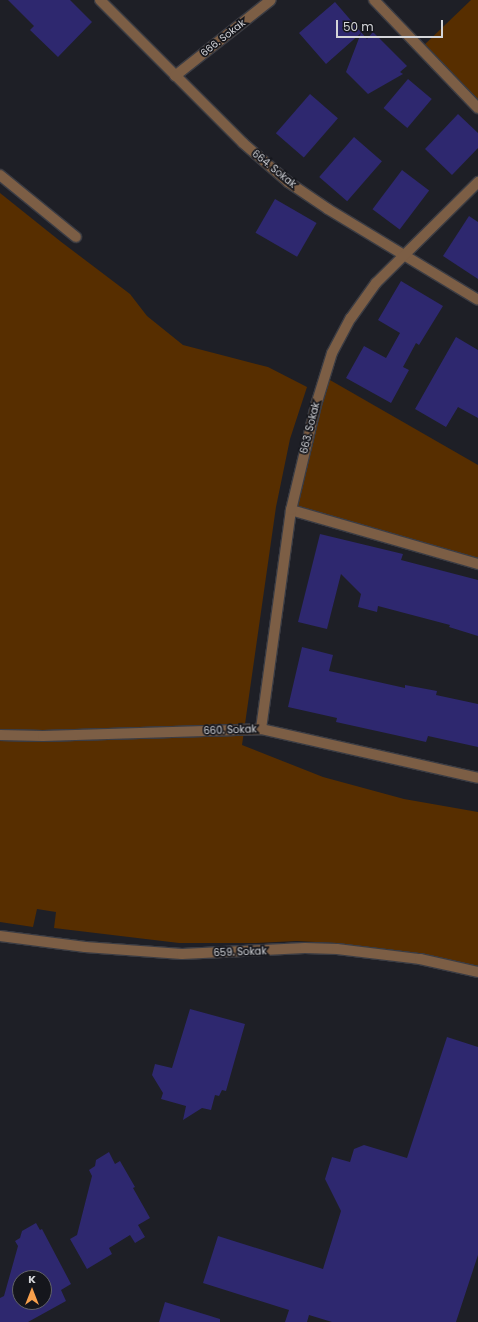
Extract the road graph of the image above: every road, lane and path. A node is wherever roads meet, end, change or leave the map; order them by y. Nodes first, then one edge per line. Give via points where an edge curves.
1 (100, 0) edge
2 (272, 0) edge
3 (374, 0) edge
4 (175, 76) junction
5 (478, 108) edge
6 (0, 175) edge
7 (478, 182) edge
8 (76, 237) dead end
9 (404, 254) junction
10 (478, 300) edge
11 (291, 510) junction
12 (478, 564) edge
13 (261, 729) junction
14 (0, 735) edge
15 (478, 778) edge
16 (0, 936) edge
17 (478, 972) edge

1 - 4 street, 664. Sokak
2 - 4 street, 666. Sokak
3 - 5 street
4 - 9 street, 664. Sokak via 243,143 288,182
6 - 8 street
7 - 9 street, 663. Sokak
9 - 10 street, 664. Sokak
9 - 11 street, 663. Sokak via 376,283 332,353 316,405
11 - 12 street
11 - 13 street, 663. Sokak
13 - 14 street, 660. Sokak
13 - 15 street, 660. Sokak
16 - 17 street, 659. Sokak via 85,947 182,954 338,949 420,959

